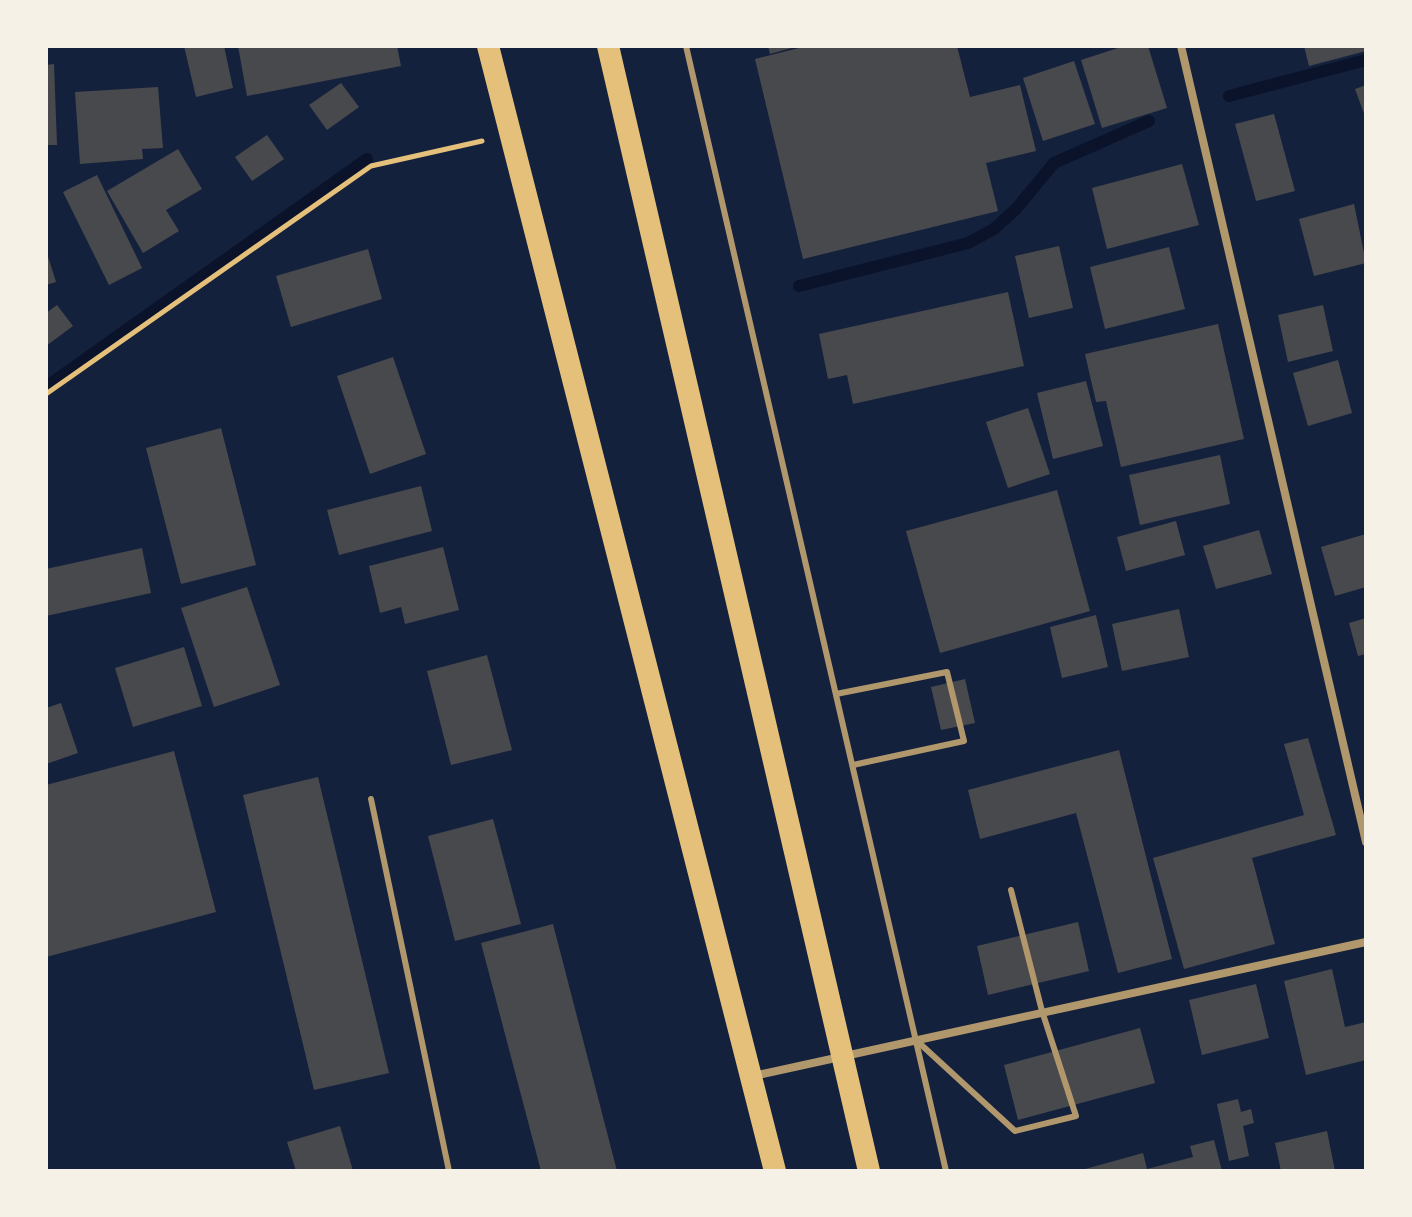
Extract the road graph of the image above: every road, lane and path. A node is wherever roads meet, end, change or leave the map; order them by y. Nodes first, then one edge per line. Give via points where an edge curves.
1 (488, 46) edge
2 (608, 46) edge
3 (686, 46) edge
4 (1181, 46) edge
5 (510, 134) junction
6 (46, 394) edge
7 (836, 694) junction
8 (853, 765) junction
9 (371, 799) dead end
10 (1366, 842) edge
11 (1011, 890) dead end
12 (1366, 942) edge
13 (1042, 1011) junction
14 (916, 1040) junction
15 (843, 1056) junction
16 (751, 1076) junction
17 (449, 1171) edge
18 (775, 1171) edge
19 (869, 1171) edge
20 (946, 1171) edge

1 - 5 highway
2 - 15 highway
3 - 7 lane
4 - 10 street
5 - 6 path via 371,166
5 - 16 highway
7 - 8 lane
7 - 8 lane via 947,672 964,741
8 - 14 lane
9 - 17 lane
11 - 13 lane
12 - 13 street
13 - 14 street
13 - 14 lane via 1076,1116 1015,1131
14 - 15 street
14 - 20 lane
15 - 16 street
15 - 19 highway
16 - 18 highway

